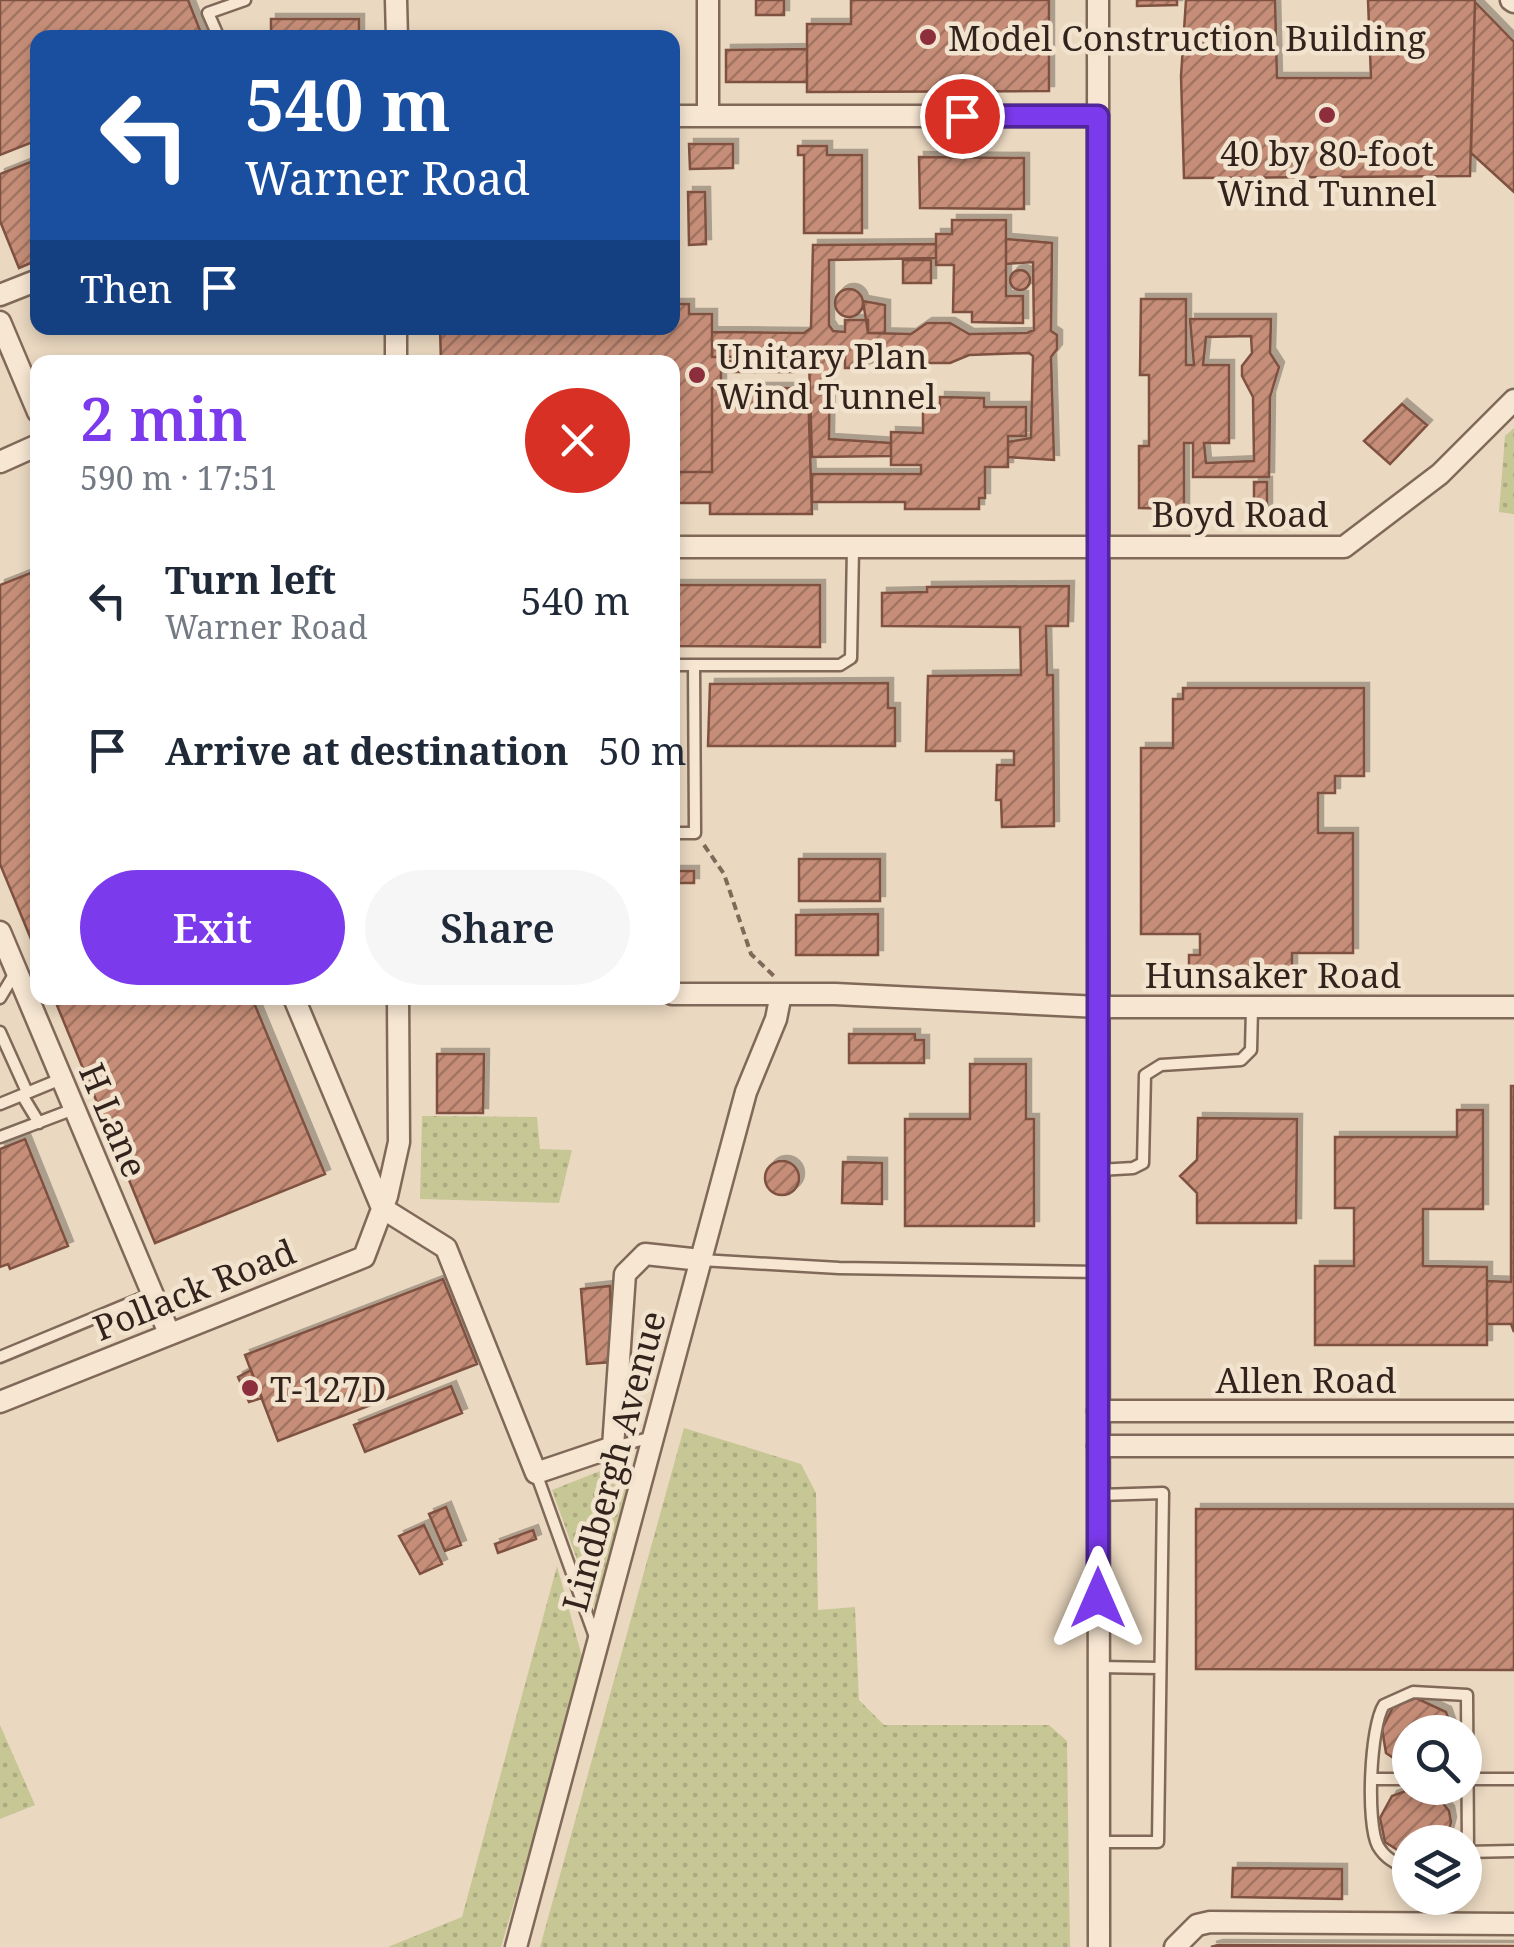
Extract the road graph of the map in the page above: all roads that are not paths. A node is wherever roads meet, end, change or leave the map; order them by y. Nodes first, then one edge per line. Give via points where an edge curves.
1 (203, 0) edge
2 (246, 0) edge
3 (396, 0) edge
4 (708, 0) edge
5 (1098, 0) edge
6 (208, 14) junction
7 (215, 30) edge
8 (397, 30) edge
9 (680, 116) edge
10 (708, 116) junction
11 (1098, 116) junction
12 (30, 283) edge
13 (0, 295) edge
14 (0, 322) edge
15 (30, 393) edge
16 (1514, 400) edge
17 (30, 449) edge
18 (0, 462) edge
19 (853, 546) junction
20 (1100, 546) junction
21 (680, 547) edge
22 (680, 666) edge
23 (694, 666) junction
24 (680, 833) edge
25 (0, 932) edge
26 (16, 970) junction
27 (680, 994) edge
28 (781, 994) junction
29 (0, 998) edge
30 (30, 1003) edge
31 (31, 1005) edge
32 (297, 1005) edge
33 (398, 1005) edge
34 (1100, 1007) junction
35 (1252, 1007) junction
36 (1514, 1007) edge
37 (0, 1032) edge
38 (62, 1078) junction
39 (24, 1094) junction
40 (0, 1104) edge
41 (74, 1108) junction
42 (39, 1122) junction
43 (0, 1137) edge
44 (1099, 1170) junction
45 (382, 1208) junction
46 (701, 1260) junction
47 (1099, 1272) junction
48 (152, 1294) junction
49 (168, 1333) junction
50 (0, 1358) edge
51 (0, 1402) edge
52 (1514, 1411) edge
53 (1098, 1412) junction
54 (654, 1436) junction
55 (1098, 1446) junction
56 (1514, 1446) edge
57 (613, 1447) junction
58 (536, 1474) junction
59 (1098, 1495) junction
60 (598, 1644) junction
61 (1098, 1668) junction
62 (1160, 1668) junction
63 (1467, 1715) edge
64 (1373, 1779) junction
65 (1392, 1779) edge
66 (1482, 1779) edge
67 (1514, 1779) edge
68 (1099, 1842) junction
69 (1514, 1851) edge
70 (1482, 1852) edge
71 (1392, 1859) edge
72 (1514, 1924) edge
73 (516, 1947) edge
74 (1099, 1947) edge
75 (1175, 1947) edge

1 - 6 lane
2 - 6 lane
3 - 8 street
4 - 10 street
5 - 11 street
6 - 7 lane
9 - 10 street
10 - 11 street
11 - 20 street
12 - 13 street
14 - 15 street
16 - 20 street, Boyd Road via 1440,474 1344,546
17 - 18 street
19 - 20 street, Boyd Road
19 - 21 street, Boyd Road
19 - 23 lane via 850,658 840,666
20 - 34 street
22 - 23 lane
23 - 24 lane via 695,833
25 - 26 street, H Lane
26 - 29 lane
26 - 30 street, H Lane
27 - 28 street, Hunsaker Road
28 - 34 street, Hunsaker Road
28 - 46 street, Lindbergh Avenue via 746,1092
31 - 38 street, H Lane
32 - 45 street
33 - 45 street, Pollack Road via 399,1142
34 - 35 street, Hunsaker Road
34 - 44 street
35 - 36 street, Hunsaker Road
35 - 44 lane via 1251,1050 1241,1060 1160,1065 1144,1075 1143,1163
37 - 39 lane
38 - 39 lane
38 - 41 street, H Lane
39 - 40 lane
39 - 42 lane
41 - 42 lane
41 - 48 street, H Lane
42 - 43 lane
44 - 47 street
45 - 49 street, Pollack Road via 364,1257
45 - 58 street via 446,1248
46 - 47 lane
46 - 54 street, Lindbergh Avenue
46 - 57 street via 646,1254 625,1274
47 - 53 street
48 - 49 street, H Lane
48 - 50 lane
49 - 51 street, Pollack Road
52 - 53 street, Allen Road
53 - 55 street
54 - 57 lane
54 - 60 street, Lindbergh Avenue
55 - 56 street, Allen Road
55 - 59 street
57 - 58 street
58 - 60 lane
59 - 61 street
59 - 62 lane via 1163,1493
60 - 73 street, Lindbergh Avenue
61 - 62 lane
61 - 68 street
62 - 68 lane via 1158,1842
63 - 64 lane via 1467,1694 1396,1697 1376,1716
64 - 65 lane
64 - 71 lane via 1378,1846
66 - 67 lane
68 - 74 street
69 - 70 lane
72 - 75 street via 1210,1922

